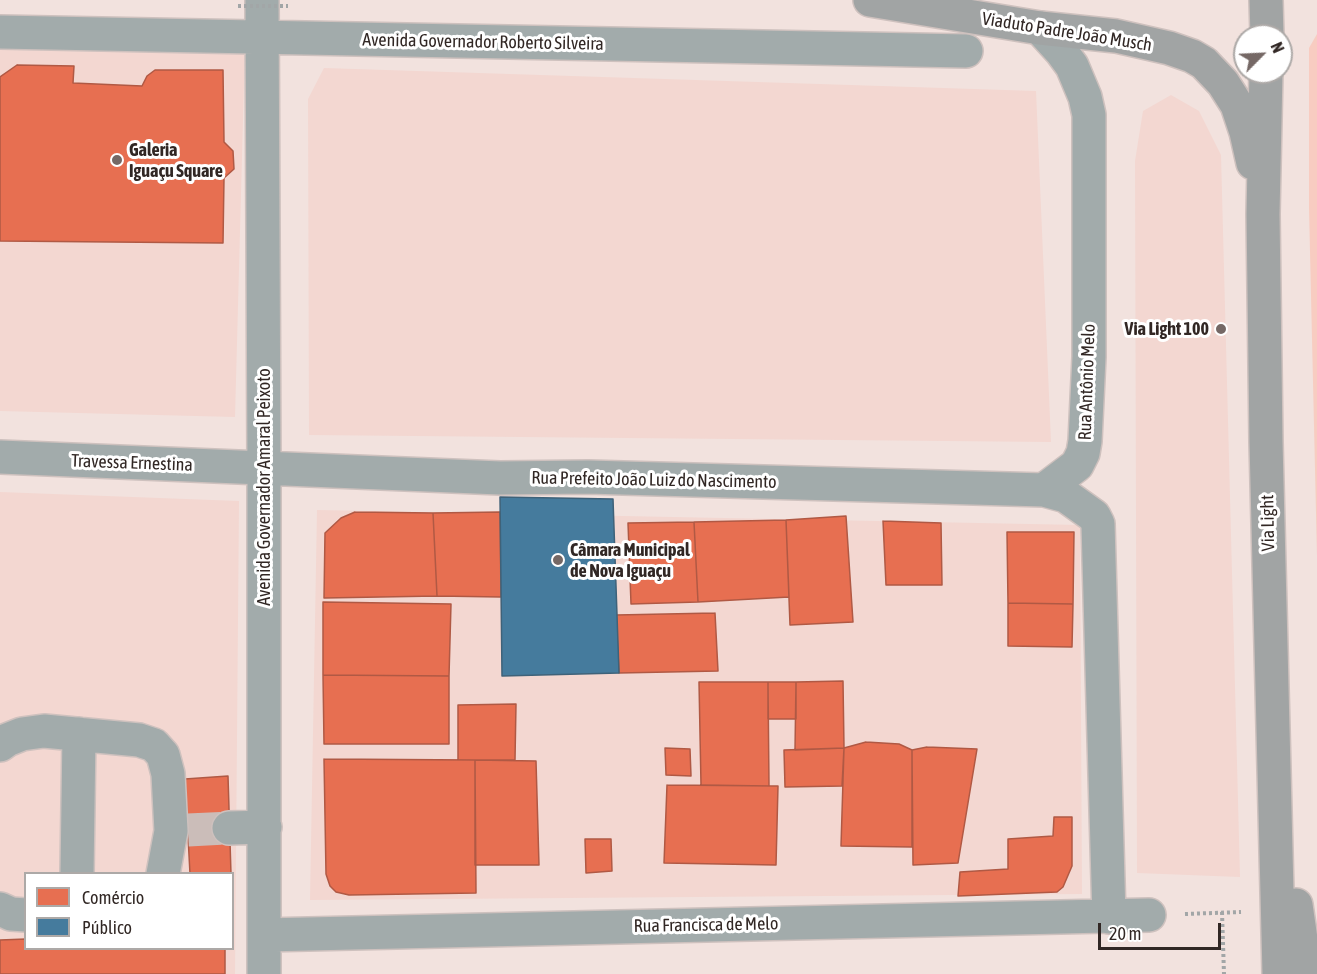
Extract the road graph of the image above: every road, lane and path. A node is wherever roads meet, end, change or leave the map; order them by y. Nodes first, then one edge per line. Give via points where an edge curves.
1 (870, 0) edge
2 (1288, 0) edge
3 (263, 4) edge
4 (1267, 21) edge
5 (1040, 28) junction
6 (0, 32) edge
7 (262, 38) junction
8 (966, 51) dead end
9 (1266, 84) edge
10 (1263, 214) junction
11 (0, 457) edge
12 (264, 468) junction
13 (1044, 490) junction
14 (79, 734) junction
15 (1273, 742) junction
16 (0, 746) edge
17 (264, 827) junction
18 (229, 828) tunnel mouth
19 (77, 872) edge
20 (163, 872) edge
21 (0, 909) edge
22 (1222, 912) dead end
23 (24, 915) edge
24 (1149, 915) dead end
25 (1109, 917) junction
26 (264, 934) junction
27 (264, 974) edge
28 (1224, 974) edge
29 (1279, 974) edge
30 (1306, 974) edge

1 - 5 main road, Viaduto Padre João Musch
2 - 4 main road
3 - 3 path, bridge
3 - 7 street, Avenida Governador Amaral Peixoto
5 - 10 main road, Viaduto Padre João Musch via 1129,39 1169,48 1204,63 1237,105
5 - 13 street, Rua Antônio Melo via 1072,66 1089,115 1085,441 1077,465
6 - 7 street, Avenida Governador Roberto Silveira
7 - 8 street, Avenida Governador Roberto Silveira
7 - 12 street, Avenida Governador Amaral Peixoto
9 - 10 main road, Via Light
10 - 15 main road, Via Light
11 - 12 street, Travessa Ernestina
12 - 13 street, Rua Prefeito João Luiz do Nascimento via 501,478
12 - 17 street, Avenida Governador Amaral Peixoto
13 - 25 street via 1078,503 1098,524
14 - 16 street via 22,734
14 - 19 street
14 - 20 street via 139,740 154,745 163,755 179,830
15 - 29 main road, Via Light
15 - 30 main road
17 - 18 street
17 - 26 street, Avenida Governador Amaral Peixoto
21 - 23 street via 11,915
22 - 28 path
24 - 25 street, Rua Francisca de Melo
25 - 26 street, Rua Francisca de Melo
26 - 27 street, Avenida Governador Amaral Peixoto

